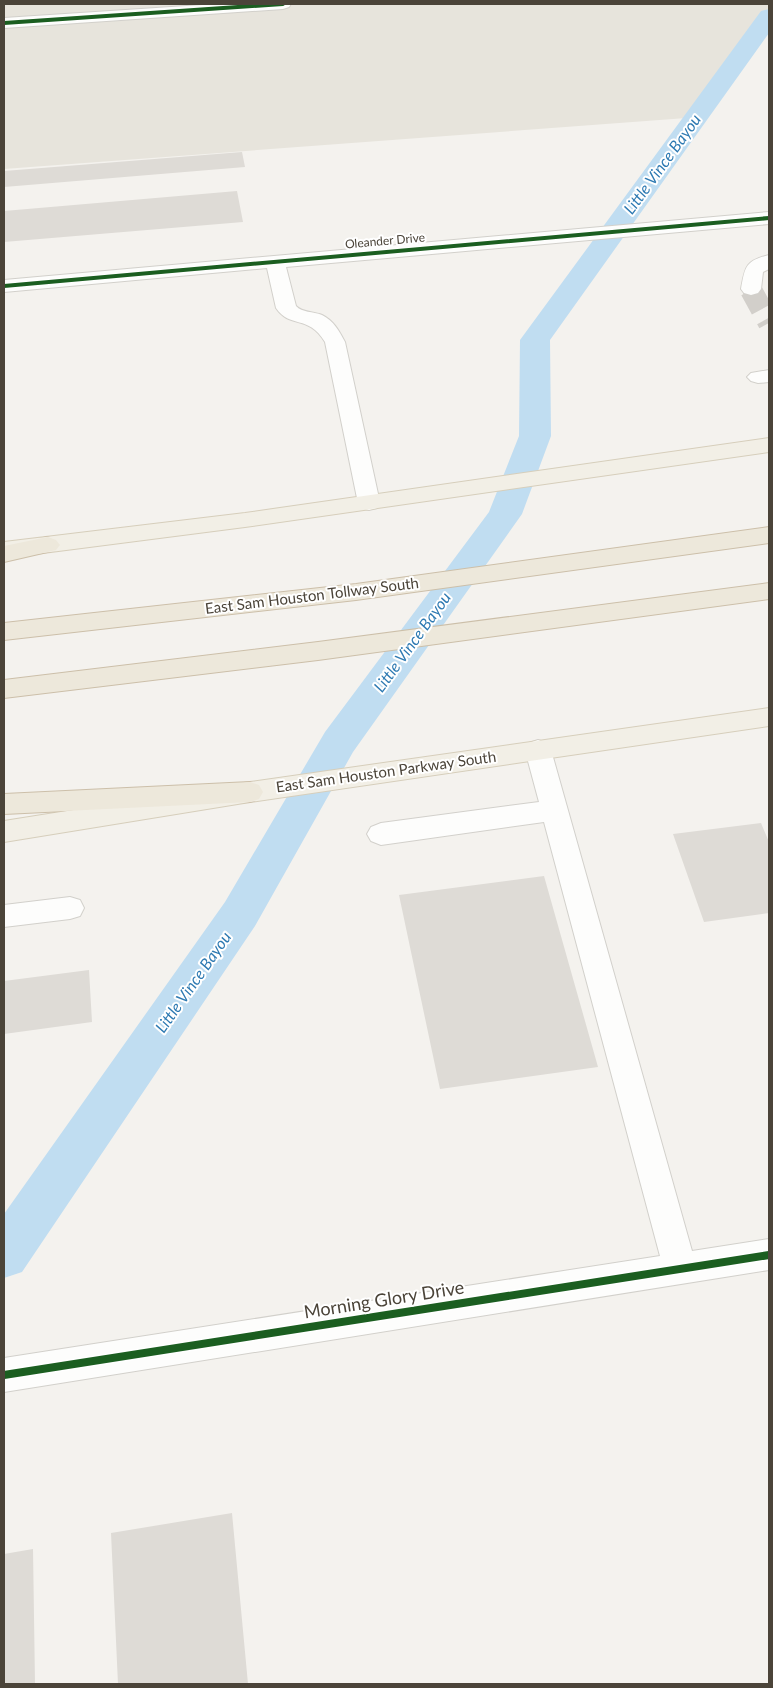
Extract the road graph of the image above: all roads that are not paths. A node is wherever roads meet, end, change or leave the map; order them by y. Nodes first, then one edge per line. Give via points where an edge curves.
1 (283, 4) edge
2 (4, 23) edge
3 (766, 224) edge
4 (769, 261) edge
5 (275, 262) junction
6 (4, 286) edge
7 (751, 289) tunnel mouth
8 (769, 445) edge
9 (369, 503) junction
10 (769, 535) edge
11 (48, 545) junction
12 (4, 550) edge
13 (4, 554) edge
14 (769, 591) edge
15 (4, 632) edge
16 (4, 689) edge
17 (769, 717) edge
18 (538, 750) junction
19 (250, 792) junction
20 (4, 804) edge
21 (554, 810) junction
22 (4, 832) edge
23 (381, 834) dead end
24 (70, 908) dead end
25 (4, 916) edge
26 (769, 1255) edge
27 (680, 1269) junction
28 (4, 1376) edge

1 - 2 street
3 - 5 street, Oleander Drive via 707,223
4 - 7 street via 754,269
5 - 6 street, Oleander Drive
5 - 9 street via 286,308 292,314 326,327 334,342
8 - 9 main road
9 - 11 main road
10 - 15 highway, East Sam Houston Tollway South via 356,592
11 - 12 main road
11 - 13 highway
14 - 16 highway via 318,652
17 - 18 main road, East Sam Houston Parkway South
18 - 19 main road, East Sam Houston Parkway South
18 - 21 street
19 - 20 highway
19 - 22 main road, East Sam Houston Parkway South
21 - 23 street
21 - 27 street
24 - 25 street
26 - 27 street, Morning Glory Drive
27 - 28 street, Morning Glory Drive

